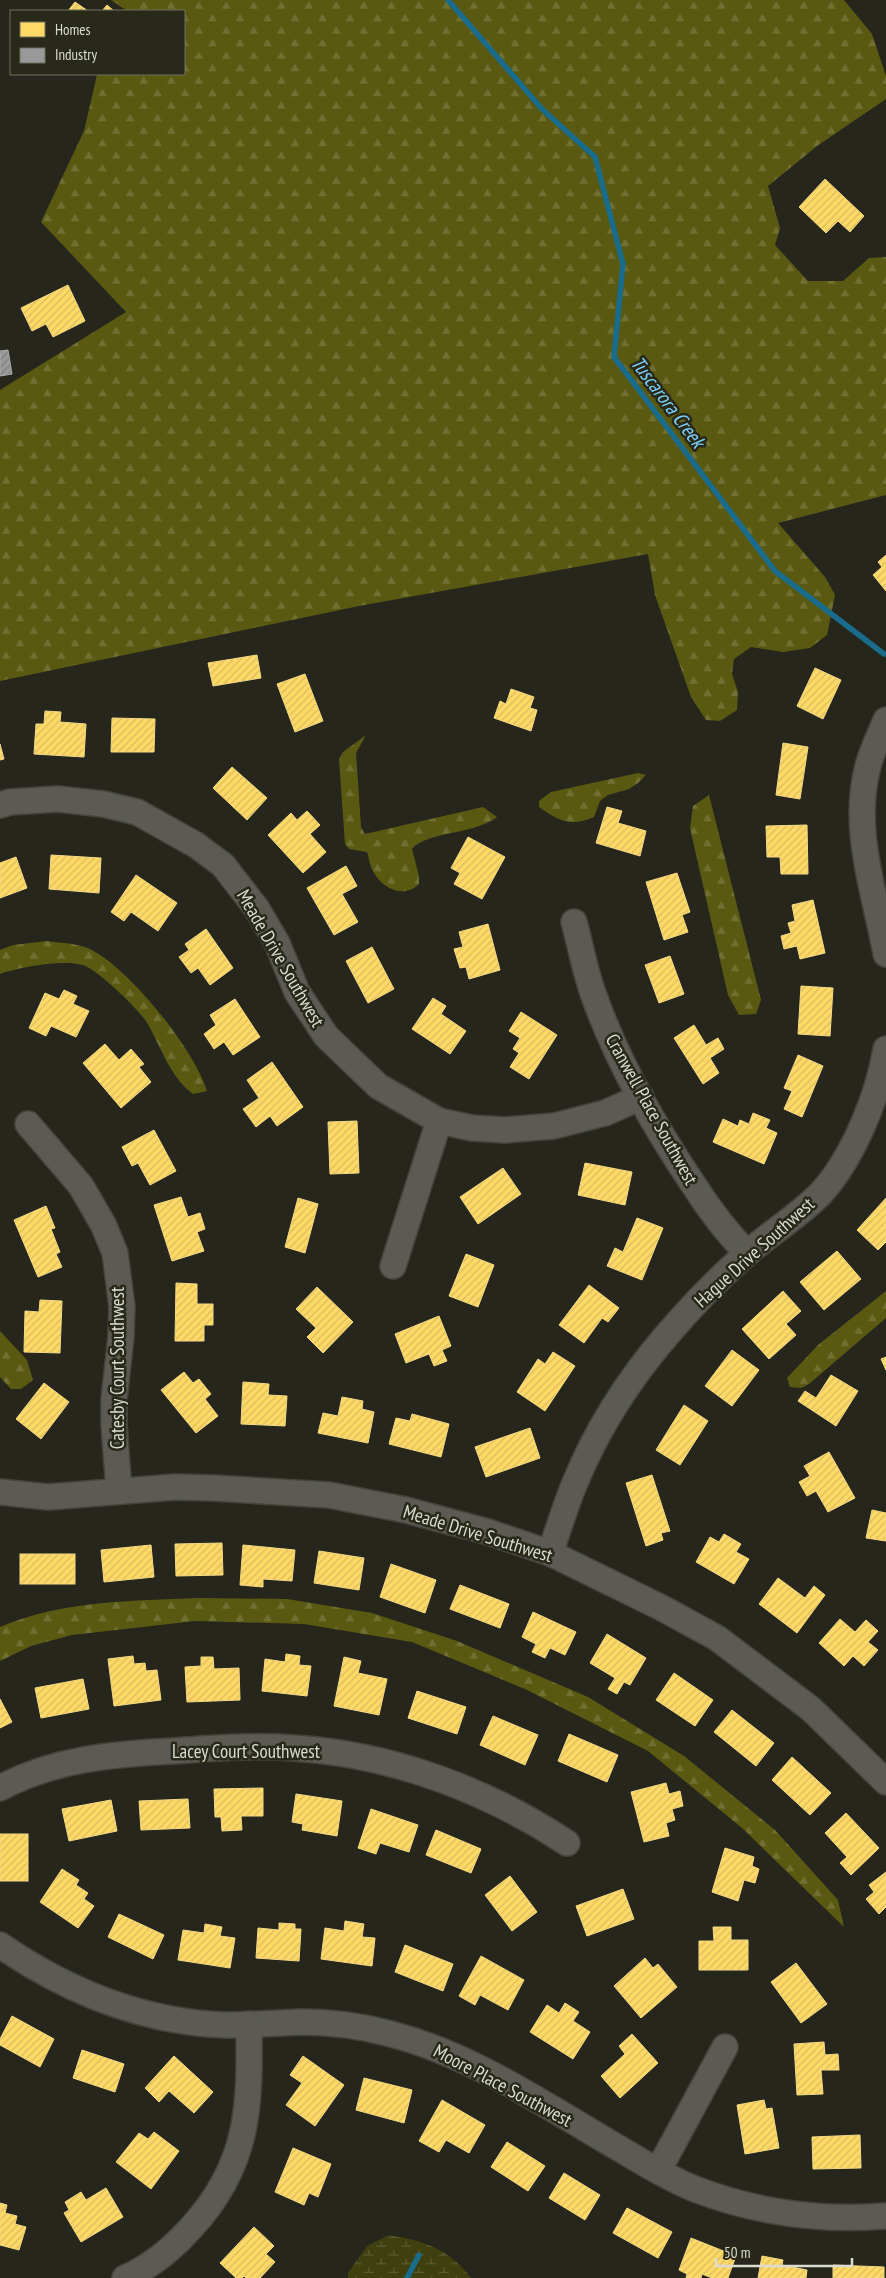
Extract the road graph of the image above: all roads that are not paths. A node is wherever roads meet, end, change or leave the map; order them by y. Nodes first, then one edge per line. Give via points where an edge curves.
1 (886, 720) edge
2 (0, 805) edge
3 (574, 922) dead end
4 (886, 954) edge
5 (886, 1048) edge
6 (641, 1097) junction
7 (439, 1121) junction
8 (28, 1124) dead end
9 (747, 1254) junction
10 (393, 1266) dead end
11 (120, 1491) junction
12 (0, 1492) edge
13 (550, 1553) junction
14 (886, 1782) edge
15 (0, 1788) edge
16 (567, 1843) dead end
17 (0, 1945) edge
18 (248, 2024) junction
19 (725, 2047) dead end
20 (658, 2171) junction
21 (886, 2216) edge
22 (125, 2278) edge

1 - 4 street via 868,767 862,811 869,877
2 - 7 street, Meade Drive Southwest via 58,799 104,804 137,812 196,845 223,865 257,909 297,992 326,1036 378,1086
3 - 6 street, Cranwell Place Southwest via 593,994
5 - 9 street, Hague Drive Southwest via 872,1102 855,1141 834,1176 806,1206
6 - 7 street, Meade Drive Southwest via 605,1113 554,1126 505,1130
6 - 9 street, Cranwell Place Southwest via 699,1192
7 - 10 street
8 - 11 street, Catesby Court Southwest via 81,1186 115,1253 122,1307 114,1416
9 - 13 street, Hague Drive Southwest via 713,1284 666,1336 630,1384 596,1436 573,1486
11 - 12 street, Meade Drive Southwest via 48,1497
11 - 13 street, Meade Drive Southwest via 213,1488 329,1495 406,1510
13 - 14 street, Meade Drive Southwest via 717,1638 810,1709
15 - 16 street, Lacey Court Southwest via 41,1770 77,1760 219,1748 293,1747 343,1753 438,1778 491,1799 538,1823
17 - 18 street, Moore Place Southwest via 30,1966 103,2001 183,2021
18 - 20 street, Moore Place Southwest via 304,2022 350,2026 427,2044 498,2078
18 - 22 street via 250,2086 234,2164 204,2214 182,2238 157,2259
19 - 20 street
20 - 21 street, Moore Place Southwest via 732,2202 773,2212 814,2218

